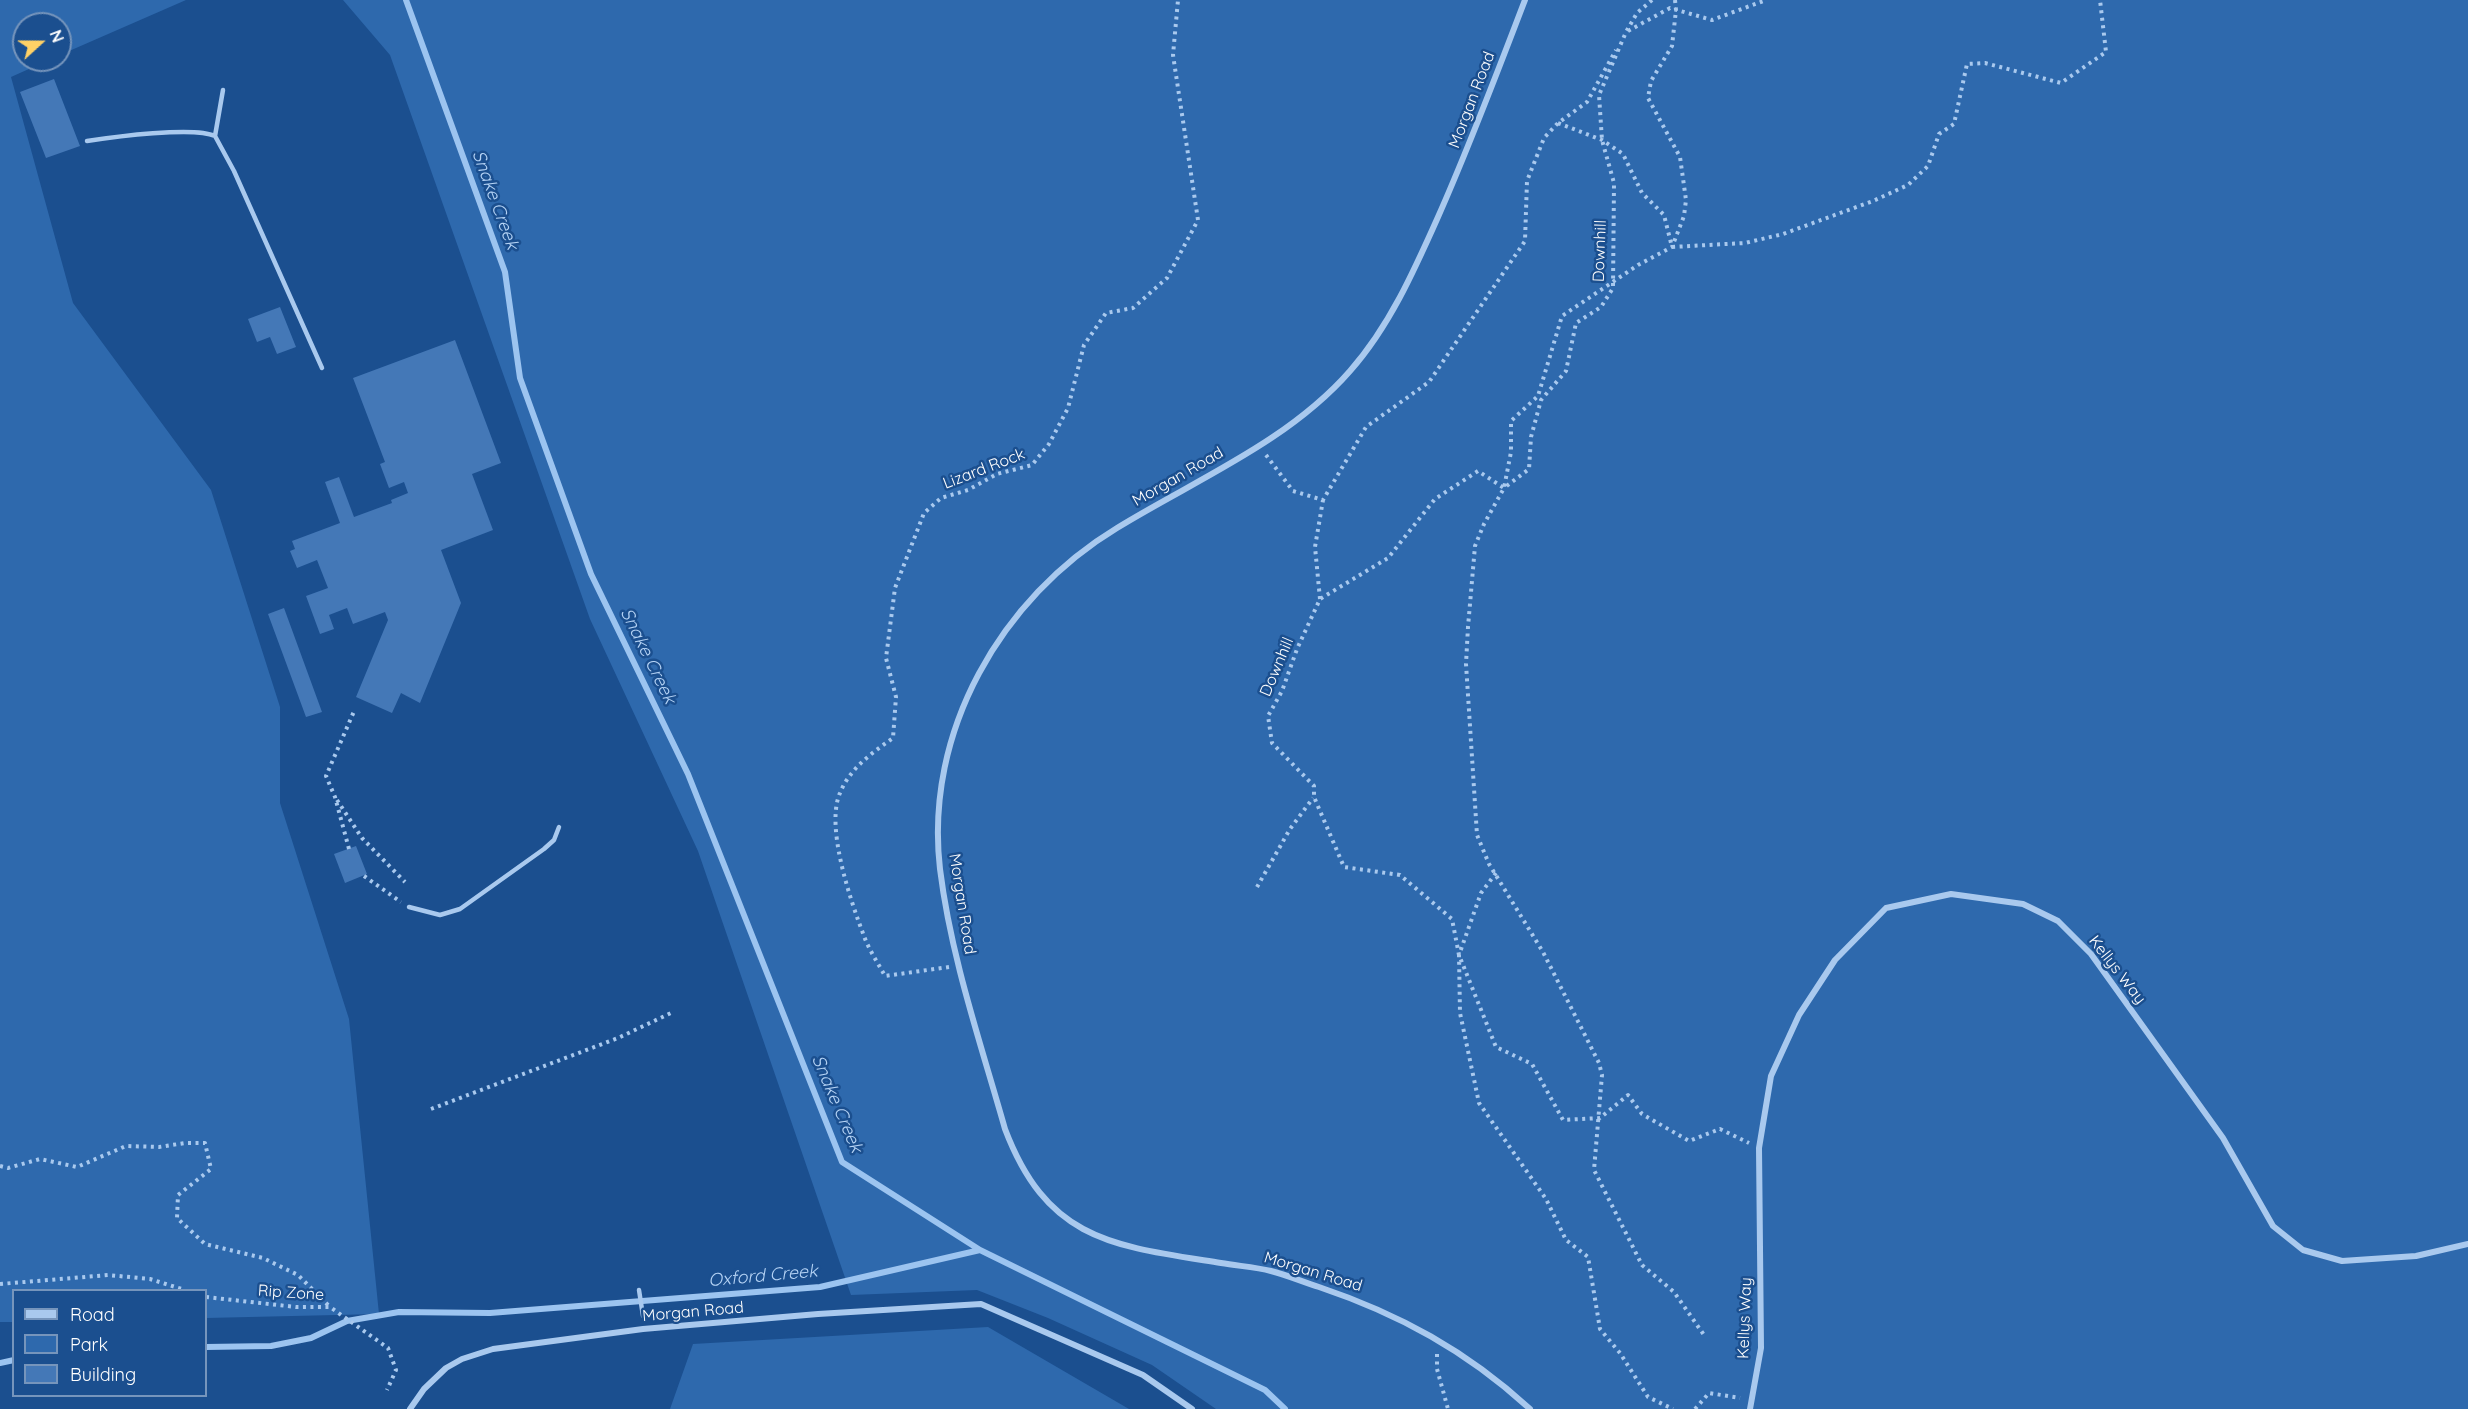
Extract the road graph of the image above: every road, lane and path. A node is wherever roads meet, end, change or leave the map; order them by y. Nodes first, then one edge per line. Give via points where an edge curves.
1 (1178, 0) edge
2 (1525, 0) edge
3 (1653, 0) edge
4 (1675, 0) edge
5 (1766, 0) edge
6 (2100, 0) edge
7 (1676, 10) junction
8 (1626, 32) junction
9 (223, 90) dead end
10 (1558, 123) junction
11 (215, 136) junction
12 (1602, 140) junction
13 (87, 141) dead end
14 (1672, 247) junction
15 (1613, 281) junction
16 (322, 368) dead end
17 (1258, 445) junction
18 (1504, 488) junction
19 (1323, 500) junction
20 (1320, 599) junction
21 (355, 709) dead end
22 (335, 797) junction
23 (1314, 797) junction
24 (559, 827) dead end
25 (349, 849) dead end
26 (1496, 873) junction
27 (364, 876) dead end
28 (405, 882) dead end
29 (1257, 887) dead end
30 (409, 907) joint
31 (1459, 955) junction
32 (958, 965) junction
33 (671, 1013) dead end
34 (431, 1109) dead end
35 (1598, 1118) junction
36 (1759, 1148) junction
37 (0, 1166) edge
38 (2468, 1244) edge
39 (0, 1284) edge
40 (182, 1289) edge
41 (639, 1290) dead end
42 (207, 1297) edge
43 (330, 1307) junction
44 (643, 1316) dead end
45 (1704, 1335) dead end
46 (1438, 1340) junction
47 (387, 1390) dead end
48 (1750, 1405) edge
49 (410, 1409) edge
50 (1192, 1409) edge
51 (1448, 1409) edge
52 (1530, 1409) edge
53 (1673, 1409) edge
54 (1695, 1409) edge

1 - 32 path, Lizard Rock via 1173,55 1198,220 1167,278 1133,308 1106,313 1100,321 1084,345 1068,408 1049,444 1032,465 997,474 968,490 941,498 924,513 895,588 886,658 896,697 893,738 861,762 839,794 834,824 842,862 864,938 885,976
2 - 17 street, Morgan Road via 1471,142 1417,265 1380,333 1317,404
3 - 8 path, Downhill via 1637,13
4 - 7 path
5 - 7 path via 1712,20
6 - 14 path via 2106,52 2061,83 1985,63 1967,64 1954,124 1939,134 1928,166 1908,185 1784,234 1745,243
7 - 8 path via 1670,8
7 - 14 path via 1672,46 1651,81 1648,98 1680,157 1686,200
8 - 10 path, Downhill via 1587,102
8 - 12 path, Downhill via 1599,95
9 - 11 lane
10 - 12 path
10 - 19 path, Downhill via 1544,138 1527,181 1525,241 1429,382 1366,427
11 - 13 lane via 178,132
11 - 16 lane
12 - 14 path via 1623,154 1642,193 1664,215
12 - 15 path, Downhill via 1614,183
14 - 15 path
15 - 18 path, Downhill via 1601,307 1576,323 1566,371 1541,400 1531,437 1529,469
15 - 18 path via 1562,316 1538,396 1511,421 1511,452
17 - 19 path via 1293,491
17 - 32 street, Morgan Road via 1076,556 1014,618 980,669 954,732 939,803 940,866
18 - 20 path via 1478,471 1435,500 1388,558
18 - 26 path via 1475,546 1466,664 1477,835
19 - 20 path via 1315,547
20 - 23 path, Downhill via 1268,716 1272,743 1314,786
21 - 22 path via 326,776
22 - 25 path
22 - 28 path via 362,838
23 - 29 path via 1290,829
23 - 31 path, Downhill via 1344,867 1400,875 1452,919
24 - 30 lane via 554,840 544,849 460,909 440,915
26 - 31 path via 1481,893
26 - 35 path via 1548,960 1599,1063 1602,1076
27 - 30 path
31 - 35 path, Downhill via 1496,1047 1532,1064 1563,1120
31 - 53 path via 1460,1013 1479,1103 1546,1199 1566,1240 1588,1257 1600,1329 1648,1397
32 - 46 street, Morgan Road via 1014,1154 1029,1181 1054,1209 1101,1238 1133,1248 1270,1271 1360,1301 1413,1324
33 - 34 path via 618,1038
35 - 36 path via 1628,1095 1642,1114 1689,1142 1720,1130
35 - 45 path via 1594,1170 1619,1223 1642,1265 1674,1292
36 - 38 street, Kellys Way via 1771,1076 1799,1015 1835,960 1886,908 1951,894 2023,904 2058,921 2091,954 2223,1138 2273,1226 2303,1250 2342,1261 2416,1256
36 - 48 street, Kellys Way via 1761,1348
37 - 43 path via 8,1168 40,1159 76,1167 126,1146 205,1143 211,1169 178,1195 177,1218 205,1244 263,1258 298,1275
39 - 40 path via 108,1275 150,1279
41 - 44 lane
42 - 43 path, Rip Zone
43 - 47 path, Rip Zone via 388,1348 396,1370
46 - 51 path via 1437,1369
46 - 52 street, Morgan Road via 1506,1387
48 - 54 path via 1731,1395 1709,1393
49 - 50 street, Morgan Road via 446,1368 493,1349 643,1329 981,1304 1143,1375

